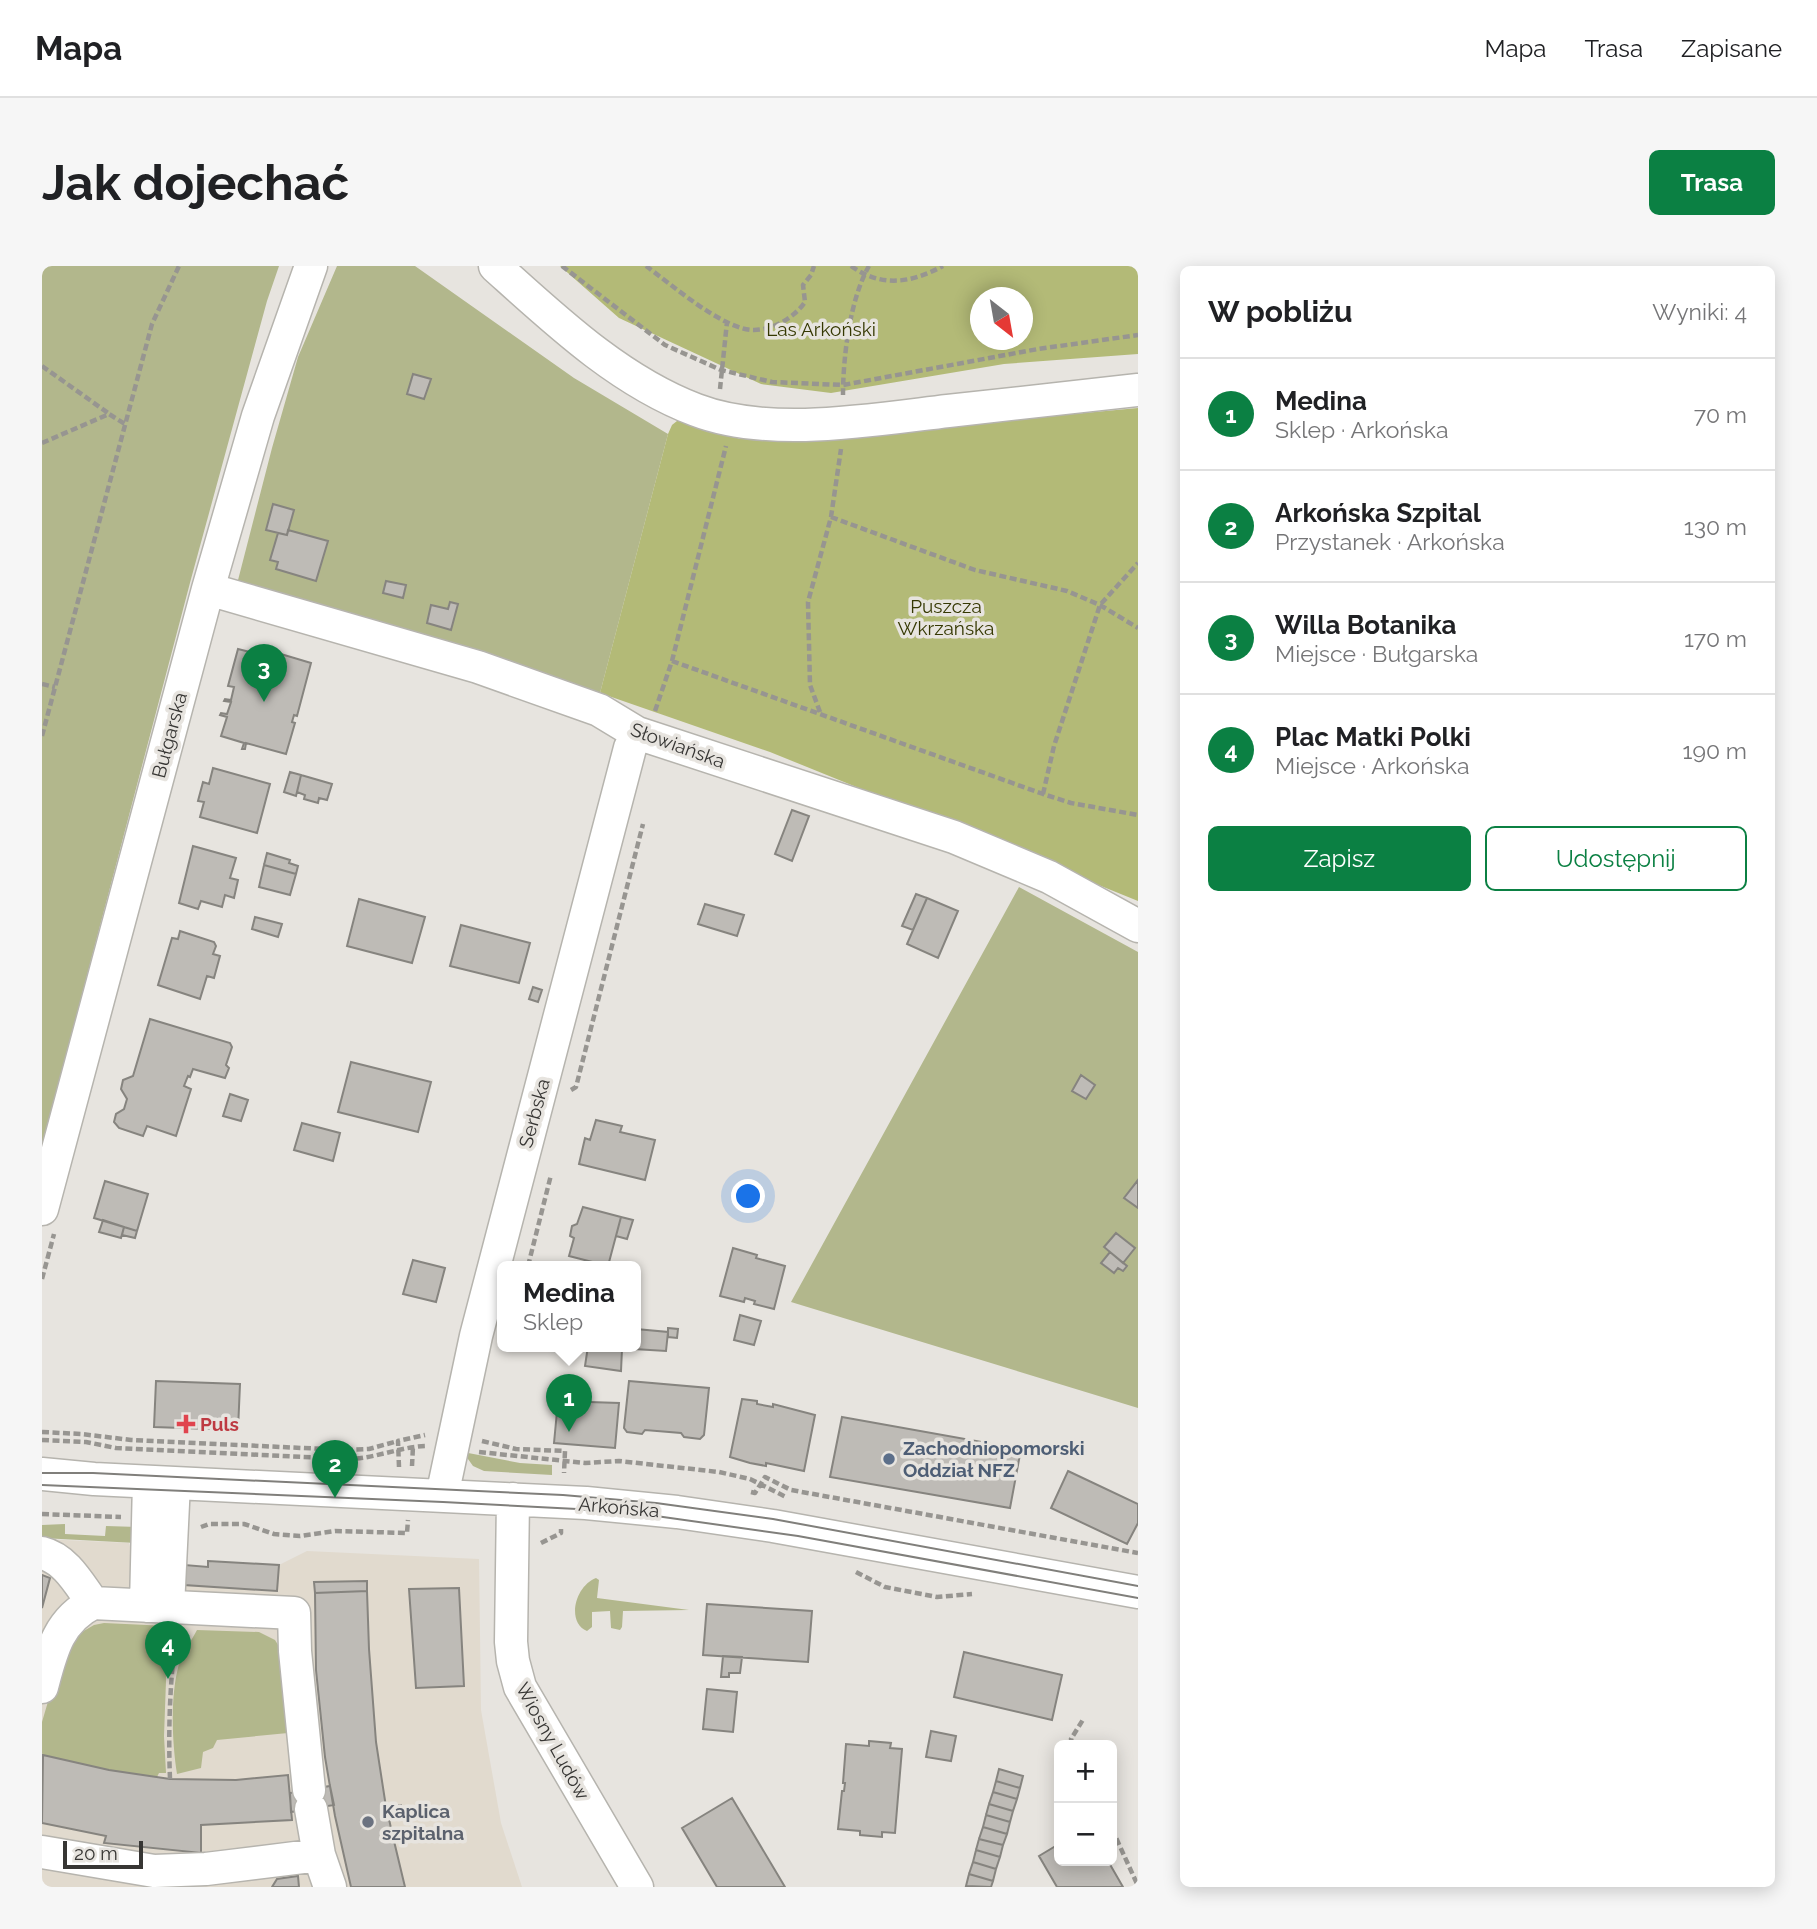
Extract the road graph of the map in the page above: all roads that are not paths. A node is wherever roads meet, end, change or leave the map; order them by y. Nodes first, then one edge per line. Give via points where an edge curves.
1 (311, 266) edge
2 (495, 266) edge
3 (1138, 390) edge
4 (208, 589) junction
5 (637, 733) junction
6 (1138, 926) edge
7 (42, 1209) edge
8 (46, 1483) edge
9 (162, 1483) junction
10 (442, 1496) junction
11 (513, 1499) junction
12 (42, 1553) edge
13 (1138, 1592) edge
14 (93, 1603) junction
15 (164, 1607) junction
16 (42, 1687) edge
17 (42, 1852) edge
18 (319, 1855) junction
19 (153, 1869) edge
20 (330, 1887) edge
21 (636, 1887) edge

1 - 4 street, Bułgarska via 258,416
2 - 3 street via 552,317 639,382 680,404 721,418 844,424
4 - 5 street, Słowiańska via 478,667 599,710
4 - 7 street, Bułgarska
5 - 6 street, Słowiańska via 954,838 1049,877
5 - 10 street, Serbska via 476,1336
8 - 9 street, Arkońska via 93,1479
9 - 10 street, Arkońska
9 - 15 street
10 - 11 street, Arkońska
11 - 13 street, Arkońska via 737,1520
11 - 21 street, Wiosny Ludów via 511,1642 520,1687
12 - 14 street via 69,1570
14 - 15 street
14 - 16 street via 80,1609 58,1634
15 - 18 street via 294,1613
17 - 19 street
18 - 19 street via 206,1869
18 - 20 street

